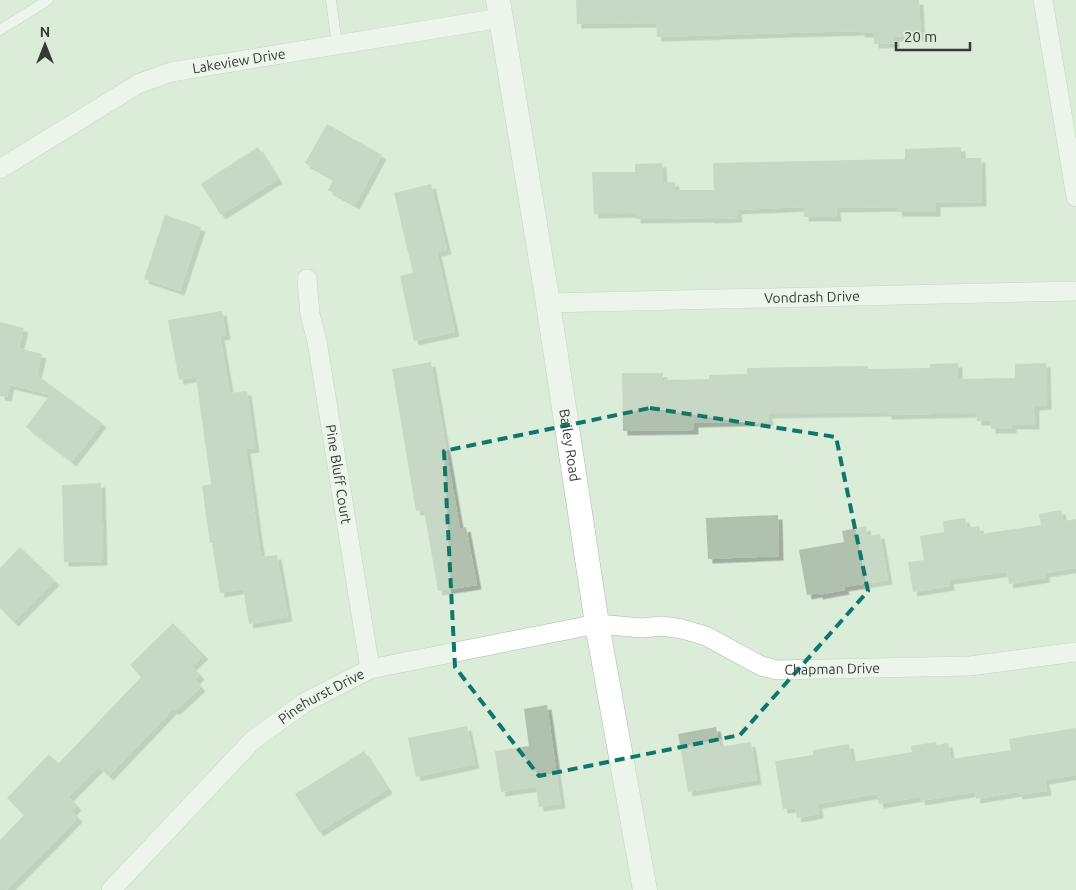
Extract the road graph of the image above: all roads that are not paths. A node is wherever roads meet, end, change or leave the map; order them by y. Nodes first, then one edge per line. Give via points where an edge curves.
1 (48, 0) edge
2 (331, 0) edge
3 (1043, 0) edge
4 (500, 9) edge
5 (0, 30) edge
6 (337, 45) junction
7 (0, 169) edge
8 (1076, 197) edge
9 (307, 279) dead end
10 (1076, 291) edge
11 (548, 303) junction
12 (597, 624) junction
13 (1076, 652) edge
14 (370, 669) junction
15 (111, 890) edge
16 (645, 890) edge

1 - 5 lane
2 - 6 lane
3 - 8 street
4 - 6 street, Lakeview Drive
4 - 11 street, Bailey Road
6 - 7 street, Lakeview Drive via 171,72 138,84
9 - 14 street, Pine Bluff Court via 310,314
10 - 11 street, Vondrash Drive
11 - 12 street, Bailey Road
12 - 13 street, Chapman Drive via 682,629 706,636 761,666 777,670 970,666
12 - 14 street, Pinehurst Drive
12 - 16 street, Bailey Road
14 - 15 street, Pinehurst Drive via 304,703 253,740

